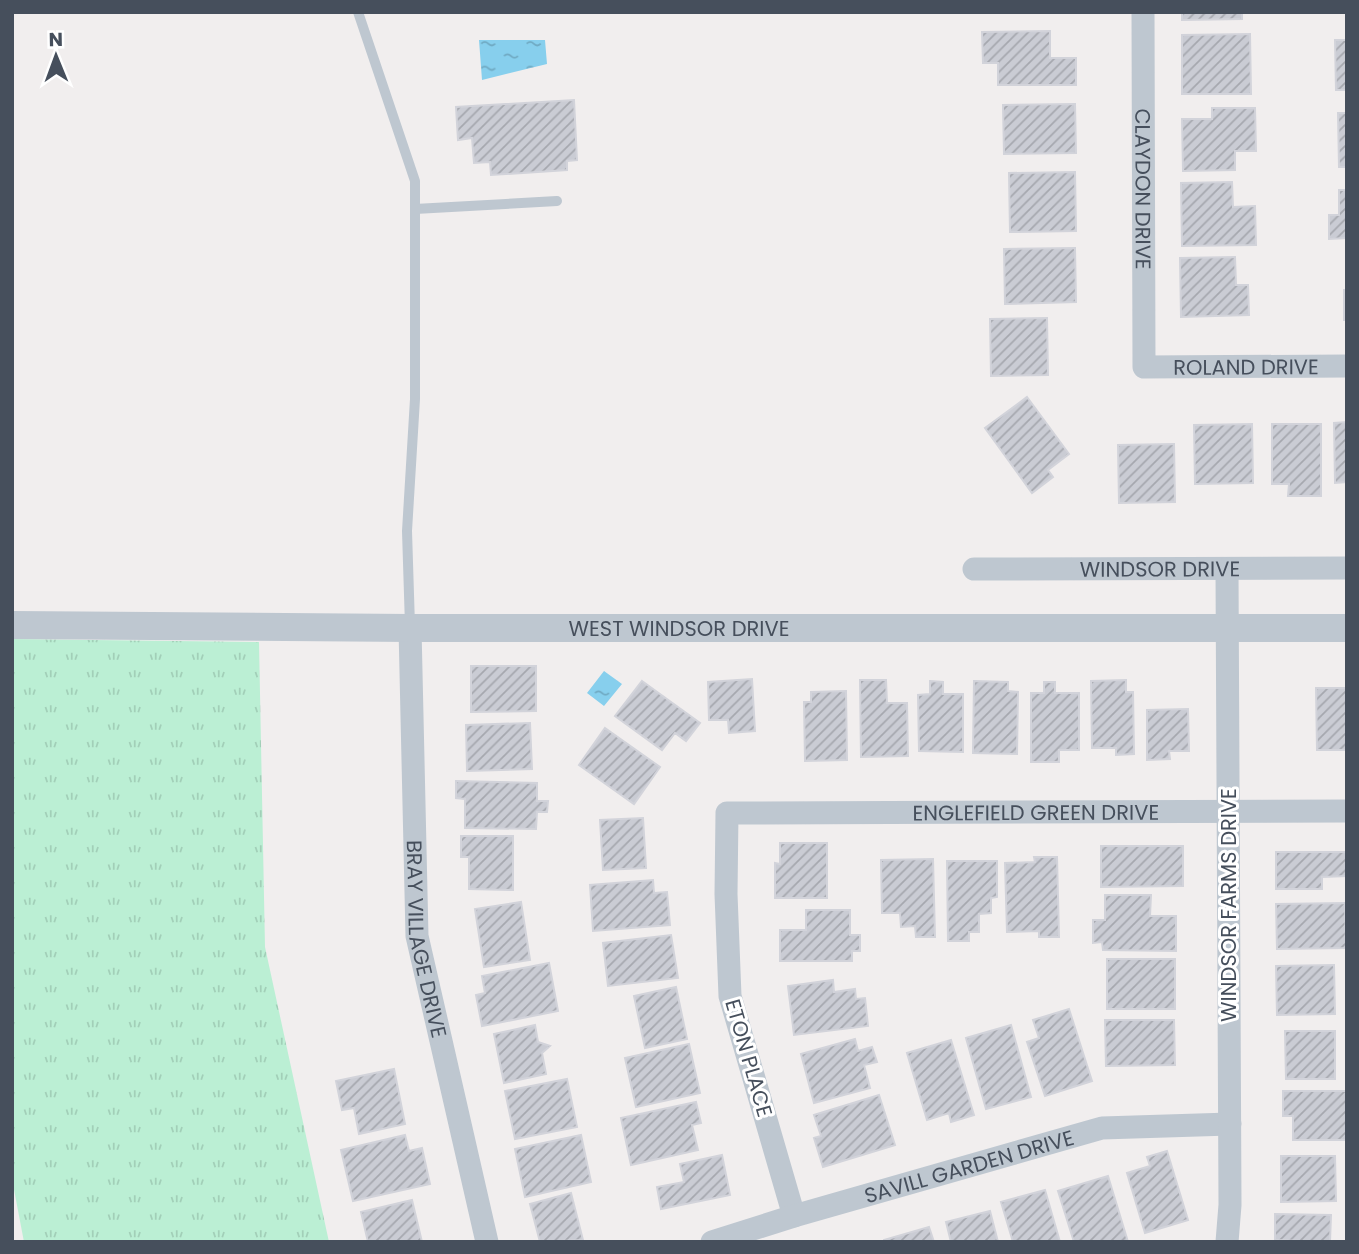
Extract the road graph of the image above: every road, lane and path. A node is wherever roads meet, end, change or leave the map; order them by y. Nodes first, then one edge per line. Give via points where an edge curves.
1 (358, 12) edge
2 (1143, 12) edge
3 (557, 201) dead end
4 (415, 209) junction
5 (1347, 366) edge
6 (1144, 367) joint
7 (1347, 568) edge
8 (974, 569) dead end
9 (1227, 569) junction
10 (12, 625) edge
11 (410, 628) junction
12 (1226, 628) junction
13 (1347, 628) edge
14 (1228, 811) junction
15 (1347, 811) edge
16 (727, 813) joint
17 (1230, 1124) junction
18 (794, 1216) junction
19 (487, 1242) edge
20 (712, 1242) edge
21 (1227, 1242) edge

1 - 4 lane via 415,181
2 - 6 street, CLAYDON DRIVE
3 - 4 lane
4 - 11 lane via 415,398 407,531
5 - 6 street, ROLAND DRIVE
7 - 9 street, WINDSOR DRIVE
8 - 9 street, WINDSOR DRIVE
9 - 12 street, WINDSOR FARMS DRIVE
10 - 11 street, WEST WINDSOR DRIVE
11 - 12 street, WEST WINDSOR DRIVE
11 - 19 street, BRAY VILLAGE DRIVE via 417,936
12 - 13 street, WEST WINDSOR DRIVE
12 - 14 street, WINDSOR FARMS DRIVE
14 - 15 street, ENGLEFIELD GREEN DRIVE
14 - 16 street, ENGLEFIELD GREEN DRIVE
14 - 17 street, WINDSOR FARMS DRIVE
16 - 18 street, ETON PLACE via 730,996
17 - 18 street, SAVILL GARDEN DRIVE via 1102,1128
17 - 21 street, WINDSOR FARMS DRIVE
18 - 20 street, SAVILL GARDEN DRIVE

